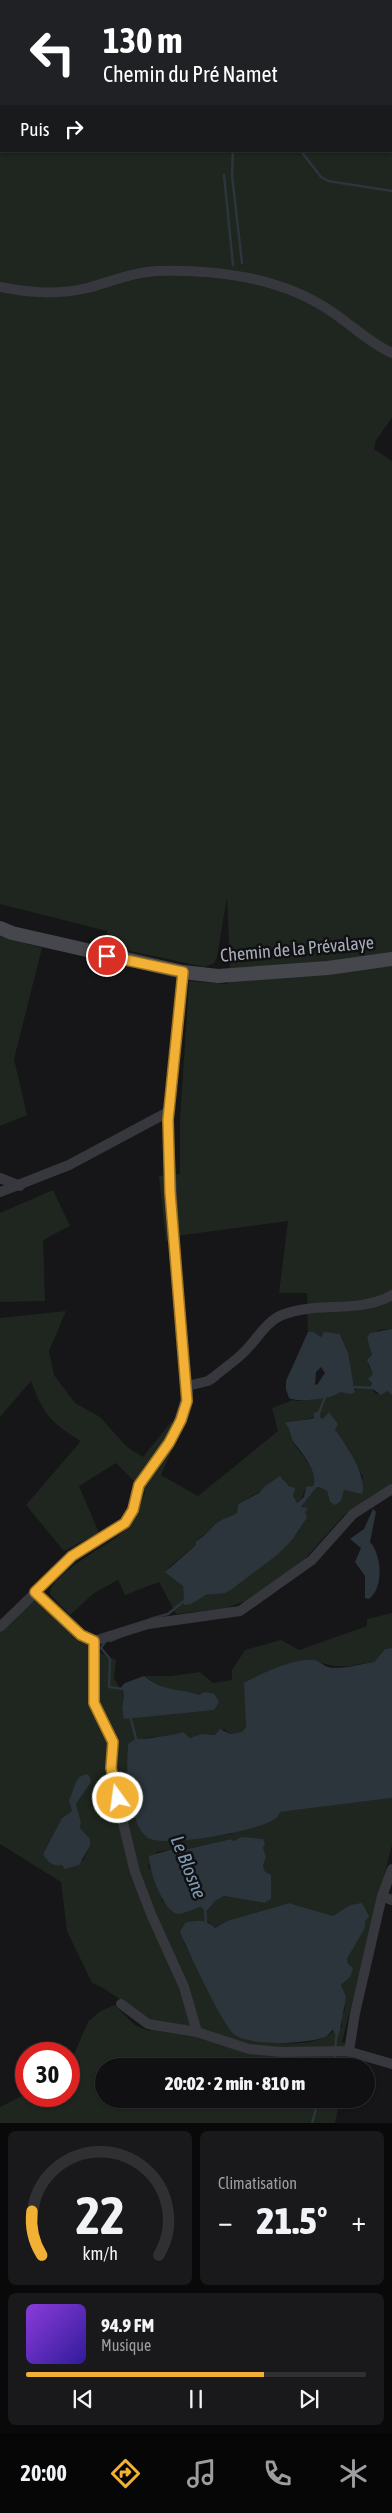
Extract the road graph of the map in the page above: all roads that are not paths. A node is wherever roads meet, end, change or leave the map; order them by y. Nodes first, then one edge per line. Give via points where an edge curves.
1 (0, 287) edge
2 (392, 353) edge
3 (0, 928) edge
4 (392, 959) edge
5 (183, 972) junction
6 (168, 1112) junction
7 (0, 1178) edge
8 (20, 1186) junction
9 (0, 1192) edge
10 (392, 1295) edge
11 (187, 1386) junction
12 (392, 1488) edge
13 (35, 1592) junction
14 (0, 1627) edge
15 (94, 1641) junction
16 (392, 1869) edge
17 (387, 1898) edge
18 (121, 2004) dead end
19 (197, 2032) junction
20 (348, 2051) junction
21 (392, 2064) edge

1 - 2 street via 25,292 61,293 155,271 242,277 275,286 324,306 370,341
3 - 5 street, Chemin de la Prévalaye
4 - 5 street, Chemin de la Prévalaye via 260,974 218,976
5 - 6 street
6 - 8 street via 57,1175
6 - 11 street via 170,1192
7 - 8 street
8 - 9 street
10 - 11 street via 364,1304 280,1315 214,1378
11 - 13 street via 187,1401 181,1420 139,1485 133,1510 125,1523 72,1556
12 - 15 street via 353,1514 312,1560 248,1607 148,1624
13 - 14 street
13 - 15 street via 81,1635
15 - 19 street via 94,1703 113,1742 112,1778 135,1872 184,1987
16 - 17 street
17 - 20 street via 355,2013
18 - 19 street via 148,2024
19 - 20 street via 264,2051
20 - 21 street

